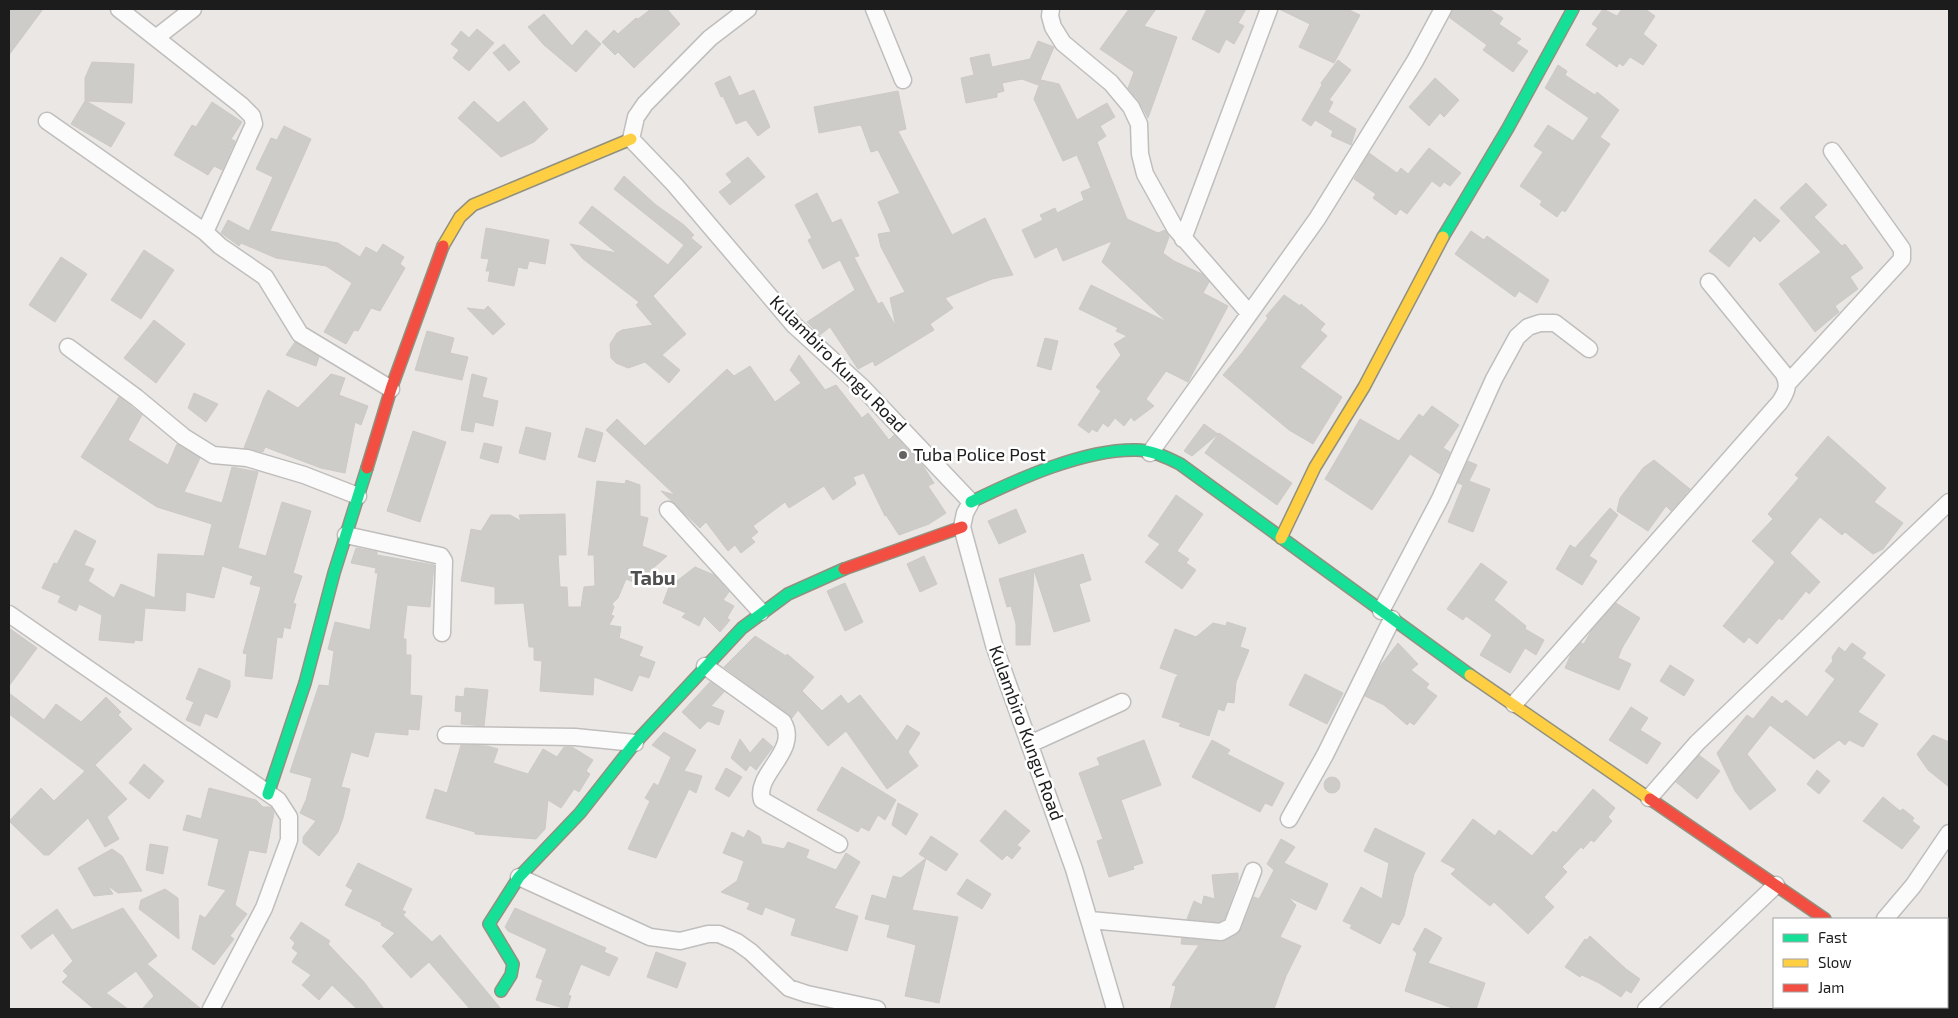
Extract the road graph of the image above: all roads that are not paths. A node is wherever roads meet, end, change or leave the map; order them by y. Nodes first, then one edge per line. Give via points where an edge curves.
1 (120, 9) edge
2 (194, 9) edge
3 (748, 9) edge
4 (874, 9) edge
5 (1051, 9) edge
6 (1269, 9) edge
7 (1443, 9) edge
8 (1573, 9) edge
9 (157, 37) junction
10 (903, 80) dead end
11 (47, 121) dead end
12 (631, 139) junction
13 (1832, 151) dead end
14 (205, 232) junction
15 (1183, 239) junction
16 (1709, 282) dead end
17 (1249, 313) junction
18 (68, 347) dead end
19 (1589, 349) dead end
20 (1788, 383) junction
21 (391, 389) junction
22 (1150, 453) junction
23 (358, 496) junction
24 (971, 502) junction
25 (1949, 502) edge
26 (668, 510) dead end
27 (962, 527) junction
28 (346, 535) junction
29 (1281, 538) junction
30 (761, 612) junction
31 (9, 614) edge
32 (1386, 615) junction
33 (442, 633) dead end
34 (705, 666) junction
35 (1122, 702) dead end
36 (1514, 704) junction
37 (446, 735) dead end
38 (635, 743) junction
39 (1030, 744) junction
40 (268, 794) junction
41 (1649, 798) junction
42 (1289, 819) dead end
43 (1949, 833) edge
44 (839, 844) dead end
45 (1254, 871) dead end
46 (519, 877) junction
47 (1776, 885) junction
48 (1824, 918) edge
49 (1887, 918) edge
50 (1090, 920) junction
51 (501, 991) dead end
52 (210, 1009) edge
53 (877, 1009) edge
54 (1115, 1009) edge
55 (1646, 1009) edge

1 - 9 street
2 - 9 street
3 - 12 street via 710,38 645,104 636,117
4 - 10 street
5 - 15 street via 1053,27 1063,43 1107,79 1131,106 1139,124 1140,154 1146,174
6 - 15 street
7 - 17 street via 1415,61 1317,219
8 - 29 street via 1508,128 1430,259 1364,387 1315,467
9 - 14 street via 241,105 254,124
11 - 14 street
12 - 21 street via 490,196 460,217 443,246
12 - 24 street, Kulambiro Kungu Road via 675,185 794,325 863,388
13 - 20 street via 1902,249 1902,259
14 - 21 street via 265,277 304,338
15 - 17 street
16 - 20 street
17 - 22 street
18 - 23 street via 184,437 213,455 247,458 304,474
19 - 32 street via 1555,323 1540,322 1517,337
20 - 36 street via 1788,390 1780,402
21 - 23 street
22 - 24 street via 1136,450 1106,454 1016,482
22 - 29 street via 1180,464
23 - 28 street
24 - 27 street
25 - 41 street via 1697,743
26 - 30 street
27 - 30 street via 826,575
27 - 39 street, Kulambiro Kungu Road via 994,646
28 - 33 street via 441,556 444,562
28 - 40 street via 305,683
29 - 32 street
30 - 34 street
31 - 40 street
32 - 36 street
32 - 42 street via 1325,755
34 - 38 street
34 - 44 street via 783,722 786,728 788,739 762,789 762,800
35 - 39 street
36 - 41 street
37 - 38 street via 575,736
38 - 46 street via 580,813
39 - 50 street, Kulambiro Kungu Road
40 - 52 street via 287,810 289,840 264,908
41 - 47 street
43 - 49 street
45 - 50 street via 1232,926 1221,932
46 - 51 street via 489,924 513,964 511,977
46 - 53 street via 650,937 680,942 719,934 751,952 789,988
47 - 48 street
47 - 55 street
50 - 54 street, Kulambiro Kungu Road

